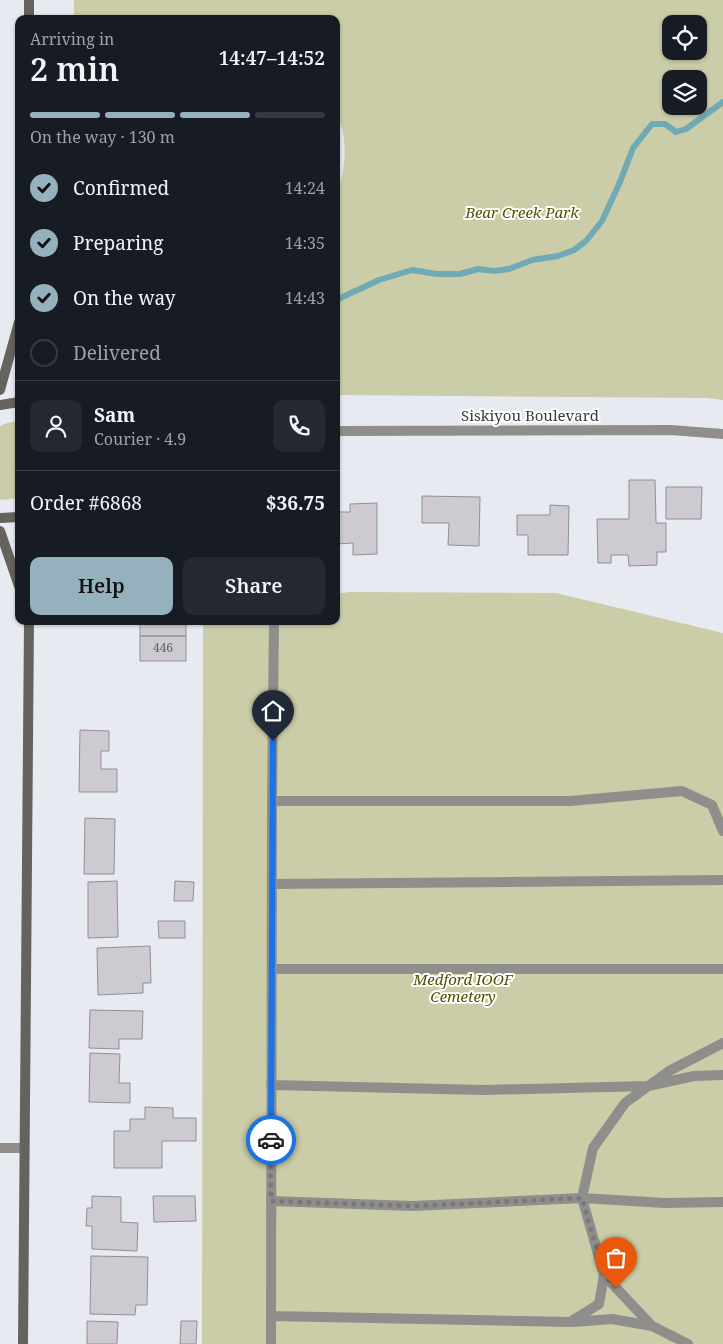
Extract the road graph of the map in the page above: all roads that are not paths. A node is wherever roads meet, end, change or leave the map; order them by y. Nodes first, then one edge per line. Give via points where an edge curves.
1 (29, 0) edge
2 (29, 15) edge
3 (15, 336) edge
4 (0, 390) edge
5 (15, 403) edge
6 (0, 406) edge
7 (340, 431) edge
8 (723, 434) edge
9 (15, 517) edge
10 (0, 518) edge
11 (0, 531) edge
12 (15, 574) edge
13 (29, 625) edge
14 (274, 625) edge
15 (272, 801) junction
16 (723, 831) edge
17 (723, 880) edge
18 (272, 884) junction
19 (272, 969) junction
20 (723, 969) edge
21 (723, 1043) edge
22 (723, 1075) edge
23 (271, 1085) junction
24 (648, 1086) junction
25 (0, 1148) edge
26 (24, 1148) junction
27 (582, 1198) junction
28 (271, 1201) junction
29 (723, 1202) edge
30 (604, 1275) junction
31 (271, 1316) junction
32 (570, 1322) junction
33 (652, 1326) junction
34 (23, 1344) edge
35 (271, 1344) edge
36 (688, 1344) edge

1 - 2 main road
3 - 4 main road
5 - 6 main road
7 - 8 street, Siskiyou Boulevard via 651,430
9 - 10 main road
11 - 12 main road
13 - 26 main road
14 - 15 street
15 - 16 street via 570,801 682,791 712,805
15 - 18 street
17 - 18 street
18 - 19 street
19 - 20 street
19 - 23 street
21 - 24 street via 669,1071
22 - 24 street via 694,1076
23 - 24 street via 484,1090
23 - 28 street
24 - 27 street via 625,1104 593,1148
25 - 26 street
26 - 34 main road
27 - 28 street via 412,1206
27 - 29 street via 666,1203
27 - 30 street
28 - 31 street
30 - 32 street via 599,1304
30 - 33 street
31 - 32 street
31 - 35 street
32 - 33 street via 612,1319
33 - 36 street

